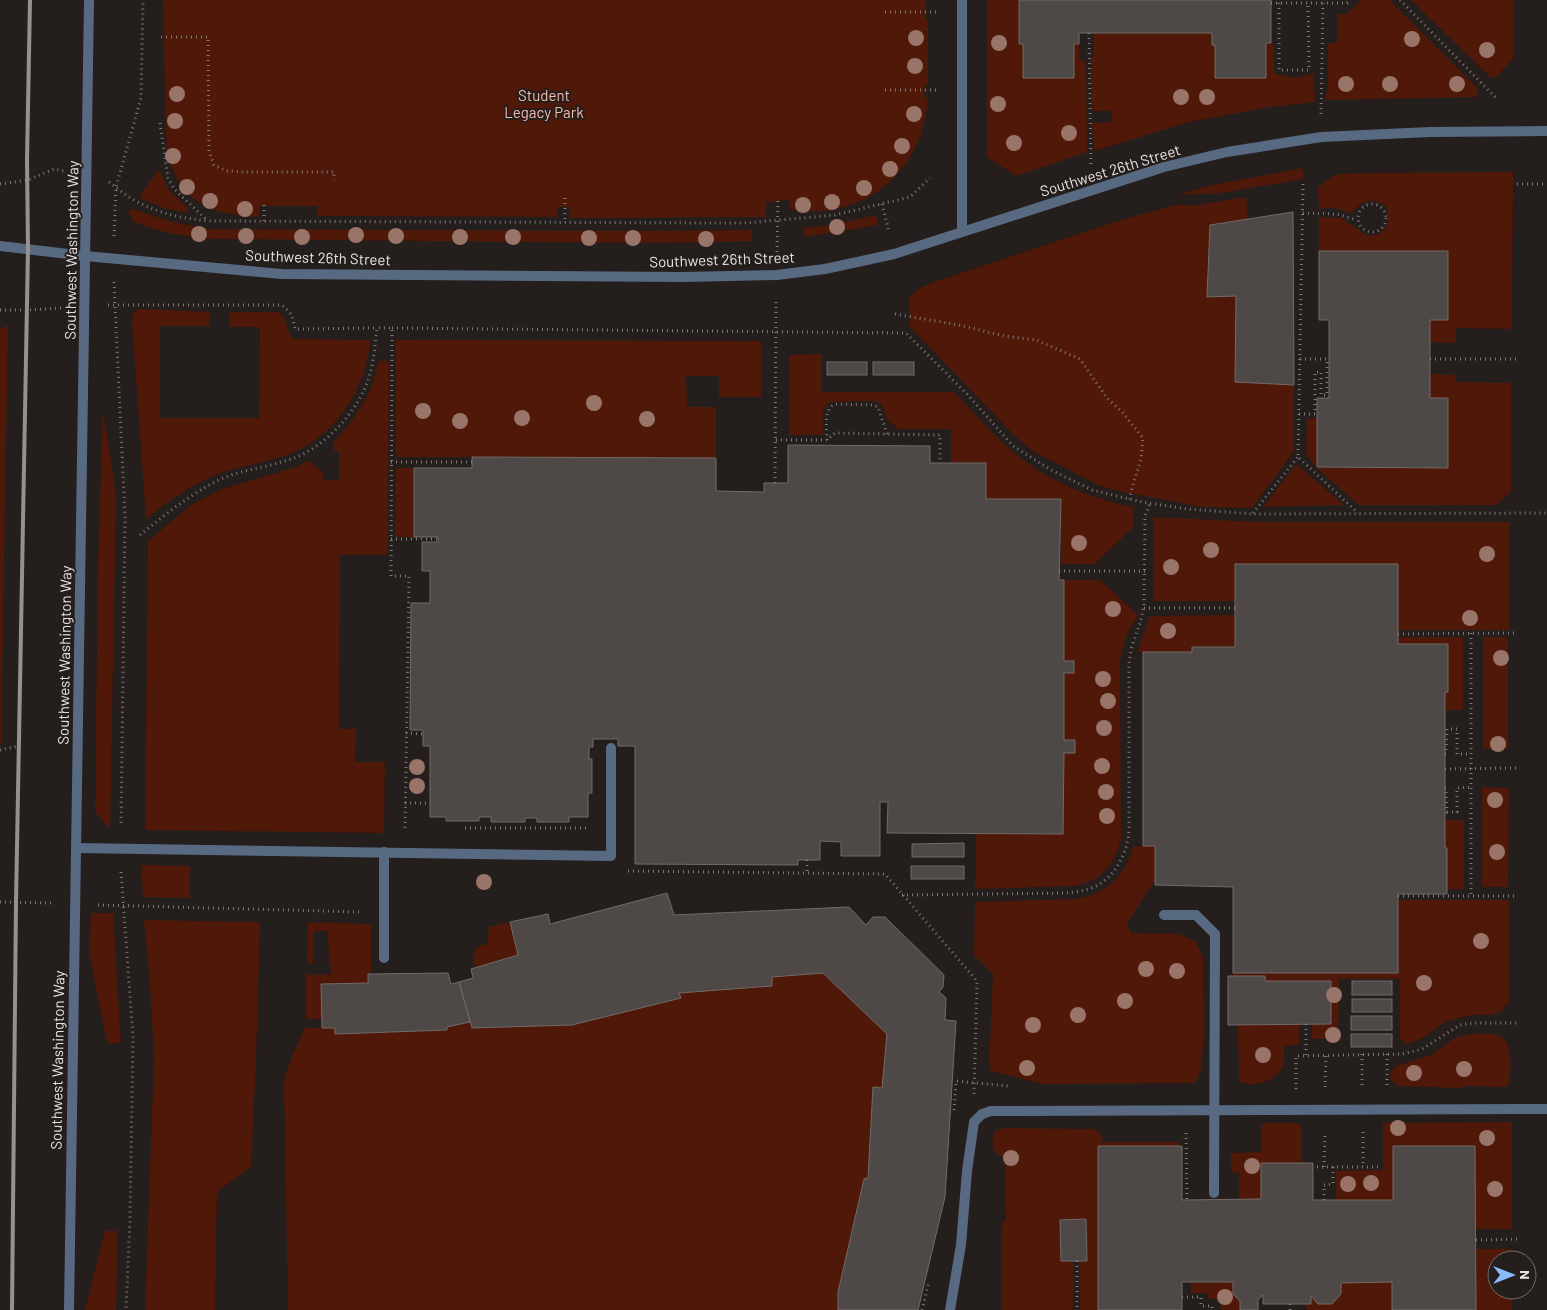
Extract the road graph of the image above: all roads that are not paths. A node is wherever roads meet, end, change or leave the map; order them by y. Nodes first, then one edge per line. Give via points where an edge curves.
1 (89, 0) edge
2 (962, 0) edge
3 (1547, 131) edge
4 (962, 231) junction
5 (0, 246) edge
6 (86, 256) junction
7 (611, 748) dead end
8 (76, 848) junction
9 (384, 852) junction
10 (1164, 915) dead end
11 (384, 958) dead end
12 (1547, 1109) edge
13 (1214, 1110) junction
14 (1214, 1193) dead end
15 (69, 1310) edge
16 (950, 1310) edge

1 - 6 street, Southwest Washington Way
2 - 4 street
3 - 4 street, Southwest 26th Street via 1321,137 1227,152 1164,167
4 - 6 street, Southwest 26th Street via 894,254 825,269 777,275 282,274
5 - 6 street, Southwest 26th Street
6 - 8 street, Southwest Washington Way
7 - 9 street via 612,856
8 - 9 street
8 - 15 street, Southwest Washington Way
9 - 11 street
10 - 13 street via 1196,915 1215,934
12 - 13 street
13 - 14 street
13 - 16 street via 991,1111 982,1114 974,1122 961,1245

